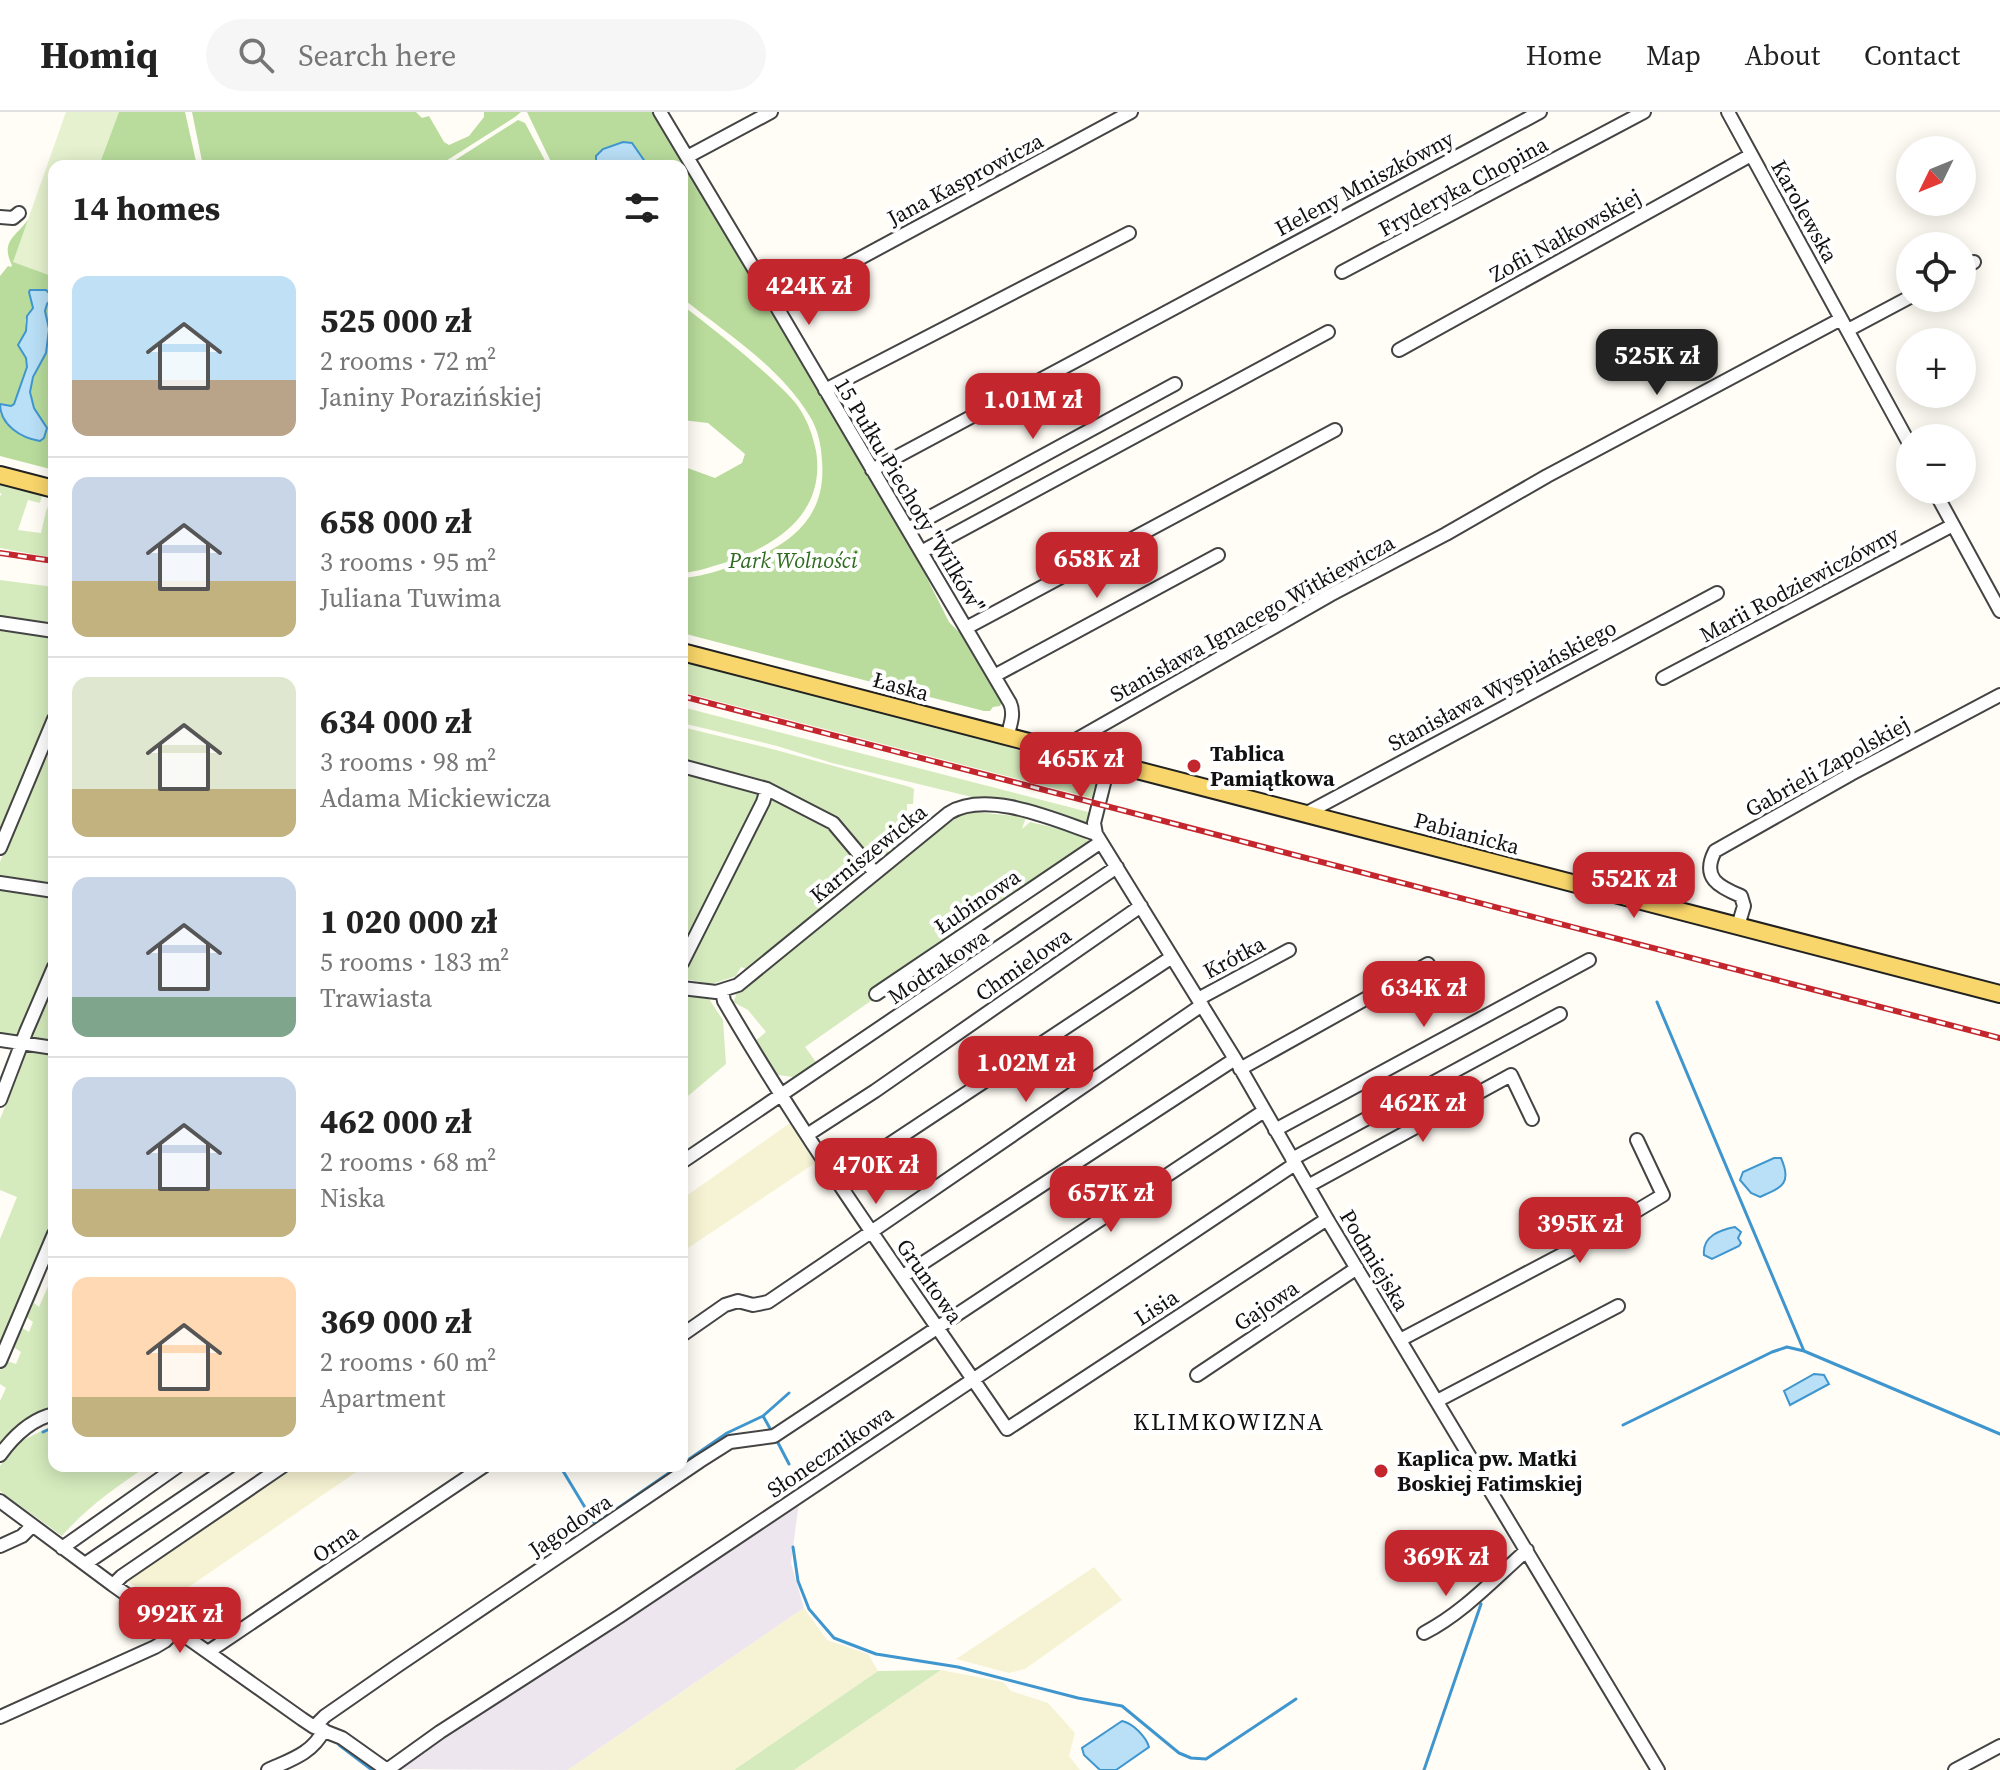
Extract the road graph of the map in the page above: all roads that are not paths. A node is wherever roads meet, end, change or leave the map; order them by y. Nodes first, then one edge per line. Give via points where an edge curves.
1 (771, 112) edge
2 (1131, 112) edge
3 (1540, 112) edge
4 (1644, 112) edge
5 (1728, 112) edge
6 (664, 113) edge
7 (1751, 155) junction
8 (687, 157) junction
9 (19, 213) dead end
10 (0, 217) edge
11 (1129, 233) dead end
12 (1342, 272) dead end
13 (1896, 303) edge
14 (775, 304) junction
15 (1844, 324) junction
16 (1328, 332) dead end
17 (1399, 350) dead end
18 (1175, 384) dead end
19 (825, 390) junction
20 (1899, 424) edge
21 (1335, 430) dead end
22 (872, 470) junction
23 (0, 475) edge
24 (48, 487) edge
25 (1942, 504) edge
26 (1953, 525) junction
27 (908, 529) junction
28 (921, 552) junction
29 (1218, 555) dead end
30 (1717, 593) dead end
31 (2000, 611) edge
32 (0, 623) edge
33 (966, 628) junction
34 (48, 630) edge
35 (688, 654) edge
36 (994, 676) junction
37 (1663, 678) dead end
38 (2000, 695) edge
39 (48, 733) edge
40 (1007, 737) junction
41 (1066, 752) junction
42 (1109, 763) junction
43 (688, 768) edge
44 (767, 789) junction
45 (1305, 814) junction
46 (1099, 838) junction
47 (0, 848) edge
48 (1117, 867) junction
49 (875, 873) junction
50 (0, 883) edge
51 (48, 890) edge
52 (1141, 906) junction
53 (1738, 926) junction
54 (1289, 950) dead end
55 (688, 951) edge
56 (1172, 957) junction
57 (1589, 960) dead end
58 (1428, 964) dead end
59 (48, 981) edge
60 (688, 989) edge
61 (722, 991) junction
62 (876, 994) dead end
63 (2000, 994) edge
64 (1200, 1002) junction
65 (1560, 1014) dead end
66 (0, 1040) edge
67 (22, 1044) junction
68 (48, 1047) edge
69 (1238, 1064) junction
70 (781, 1096) junction
71 (0, 1100) edge
72 (1264, 1111) junction
73 (1532, 1119) dead end
74 (1275, 1130) junction
75 (807, 1135) junction
76 (1637, 1140) dead end
77 (688, 1158) edge
78 (1294, 1161) junction
79 (837, 1179) junction
80 (1308, 1186) junction
81 (1327, 1219) junction
82 (871, 1232) junction
83 (48, 1248) edge
84 (1357, 1268) junction
85 (903, 1276) junction
86 (1618, 1306) dead end
87 (938, 1328) junction
88 (688, 1331) edge
89 (1400, 1340) junction
90 (0, 1361) edge
91 (1197, 1375) dead end
92 (973, 1379) junction
93 (1437, 1401) junction
94 (48, 1416) edge
95 (1007, 1429) joint
96 (0, 1455) edge
97 (688, 1469) edge
98 (170, 1472) edge
99 (221, 1472) edge
100 (274, 1472) edge
101 (475, 1472) edge
102 (684, 1472) edge
103 (0, 1501) edge
104 (32, 1526) junction
105 (0, 1546) edge
106 (62, 1548) junction
107 (1527, 1550) junction
108 (85, 1564) junction
109 (113, 1585) junction
110 (176, 1630) junction
111 (1424, 1633) dead end
112 (208, 1652) junction
113 (0, 1717) edge
114 (319, 1729) junction
115 (2000, 1746) edge
116 (268, 1770) edge
117 (387, 1770) edge
118 (1658, 1770) edge
119 (1955, 1770) edge

1 - 8 street
2 - 14 street, Jana Kasprowicza
3 - 22 street, Heleny Mniszkówny
4 - 12 street, Fryderyka Chopina
5 - 7 street, Karolewska
6 - 8 street, 15 Pułku Piechoty "Wilków"
7 - 15 street, Karolewska
7 - 17 street, Zofii Nałkowskiej
8 - 14 street, 15 Pułku Piechoty "Wilków"
9 - 10 street
11 - 19 street
13 - 15 street
14 - 19 street, 15 Pułku Piechoty "Wilków"
15 - 20 street, Karolewska
15 - 41 street, Stanisława Ignacego Witkiewicza via 1547,476 1330,595 1076,740
16 - 28 street
18 - 27 street
19 - 22 street, 15 Pułku Piechoty "Wilków"
21 - 33 street
22 - 27 street, 15 Pułku Piechoty "Wilków"
23 - 24 main road
25 - 26 street
26 - 31 street
26 - 37 street, Marii Rodziewiczówny
27 - 28 street, 15 Pułku Piechoty "Wilków"
28 - 33 street, 15 Pułku Piechoty "Wilków"
29 - 36 street
30 - 45 street, Stanisława Wyspiańskiego
32 - 34 street
33 - 36 street, 15 Pułku Piechoty "Wilków"
35 - 40 main road, Łaska
36 - 40 street, 15 Pułku Piechoty "Wilków" via 1013,709
38 - 53 street, Gabrieli Zapolskiej via 1715,851 1715,883 1741,896
39 - 47 street
40 - 41 main road, Łaska
41 - 42 main road, Łaska
42 - 45 main road, Pabianicka
42 - 46 street via 1094,823
43 - 44 street
44 - 49 street via 833,823
44 - 55 street
45 - 53 main road, Pabianicka
46 - 48 street, Podmiejska
46 - 49 street, Karniszewicka via 1026,810 962,806
46 - 62 street, Łubinowa
48 - 52 street, Podmiejska
48 - 70 street, Modrakowa
49 - 61 street, Karniszewicka via 738,985
50 - 51 street
52 - 56 street, Podmiejska
52 - 75 street, Chmielowa
53 - 63 main road, Pabianicka
54 - 64 street, Krótka
56 - 64 street, Podmiejska
56 - 79 street
57 - 74 street
58 - 69 street
59 - 67 street
60 - 61 street
61 - 70 street, Gruntowa
64 - 69 street, Podmiejska
64 - 82 street, Krótka
65 - 78 street, Słonecznikowa
66 - 67 street
67 - 68 street
67 - 71 street
69 - 72 street, Podmiejska
69 - 85 street
70 - 75 street, Gruntowa
70 - 77 street, Modrakowa
72 - 74 street, Podmiejska
72 - 87 street, Jagodowa
73 - 80 street via 1511,1075
74 - 78 street, Podmiejska
75 - 79 street, Gruntowa
76 - 89 street via 1663,1195
78 - 80 street, Podmiejska
78 - 92 street, Słonecznikowa
79 - 82 street, Gruntowa
80 - 81 street, Podmiejska
81 - 84 street, Podmiejska
81 - 95 street, Lisia
82 - 85 street, Gruntowa
82 - 88 street via 768,1302 725,1305
83 - 90 street
84 - 89 street, Podmiejska
84 - 91 street, Gajowa
85 - 87 street, Gruntowa
86 - 93 street
87 - 92 street, Gruntowa
87 - 97 street, Jagodowa via 774,1436 730,1442
89 - 93 street, Podmiejska
92 - 95 street, Gruntowa
92 - 117 street, Słonecznikowa
93 - 107 street, Podmiejska
94 - 96 street via 13,1439
98 - 106 street
99 - 108 street
100 - 109 street
101 - 112 street, Orna
102 - 114 street, Jagodowa via 325,1716
103 - 104 street
104 - 105 street
104 - 106 street
106 - 108 street
107 - 111 street via 1458,1611
107 - 118 street, Podmiejska
108 - 109 street
109 - 110 street
110 - 112 street
110 - 113 street via 155,1647
112 - 114 street
114 - 116 street, Jagodowa via 308,1751
114 - 117 street via 342,1738
115 - 119 street

